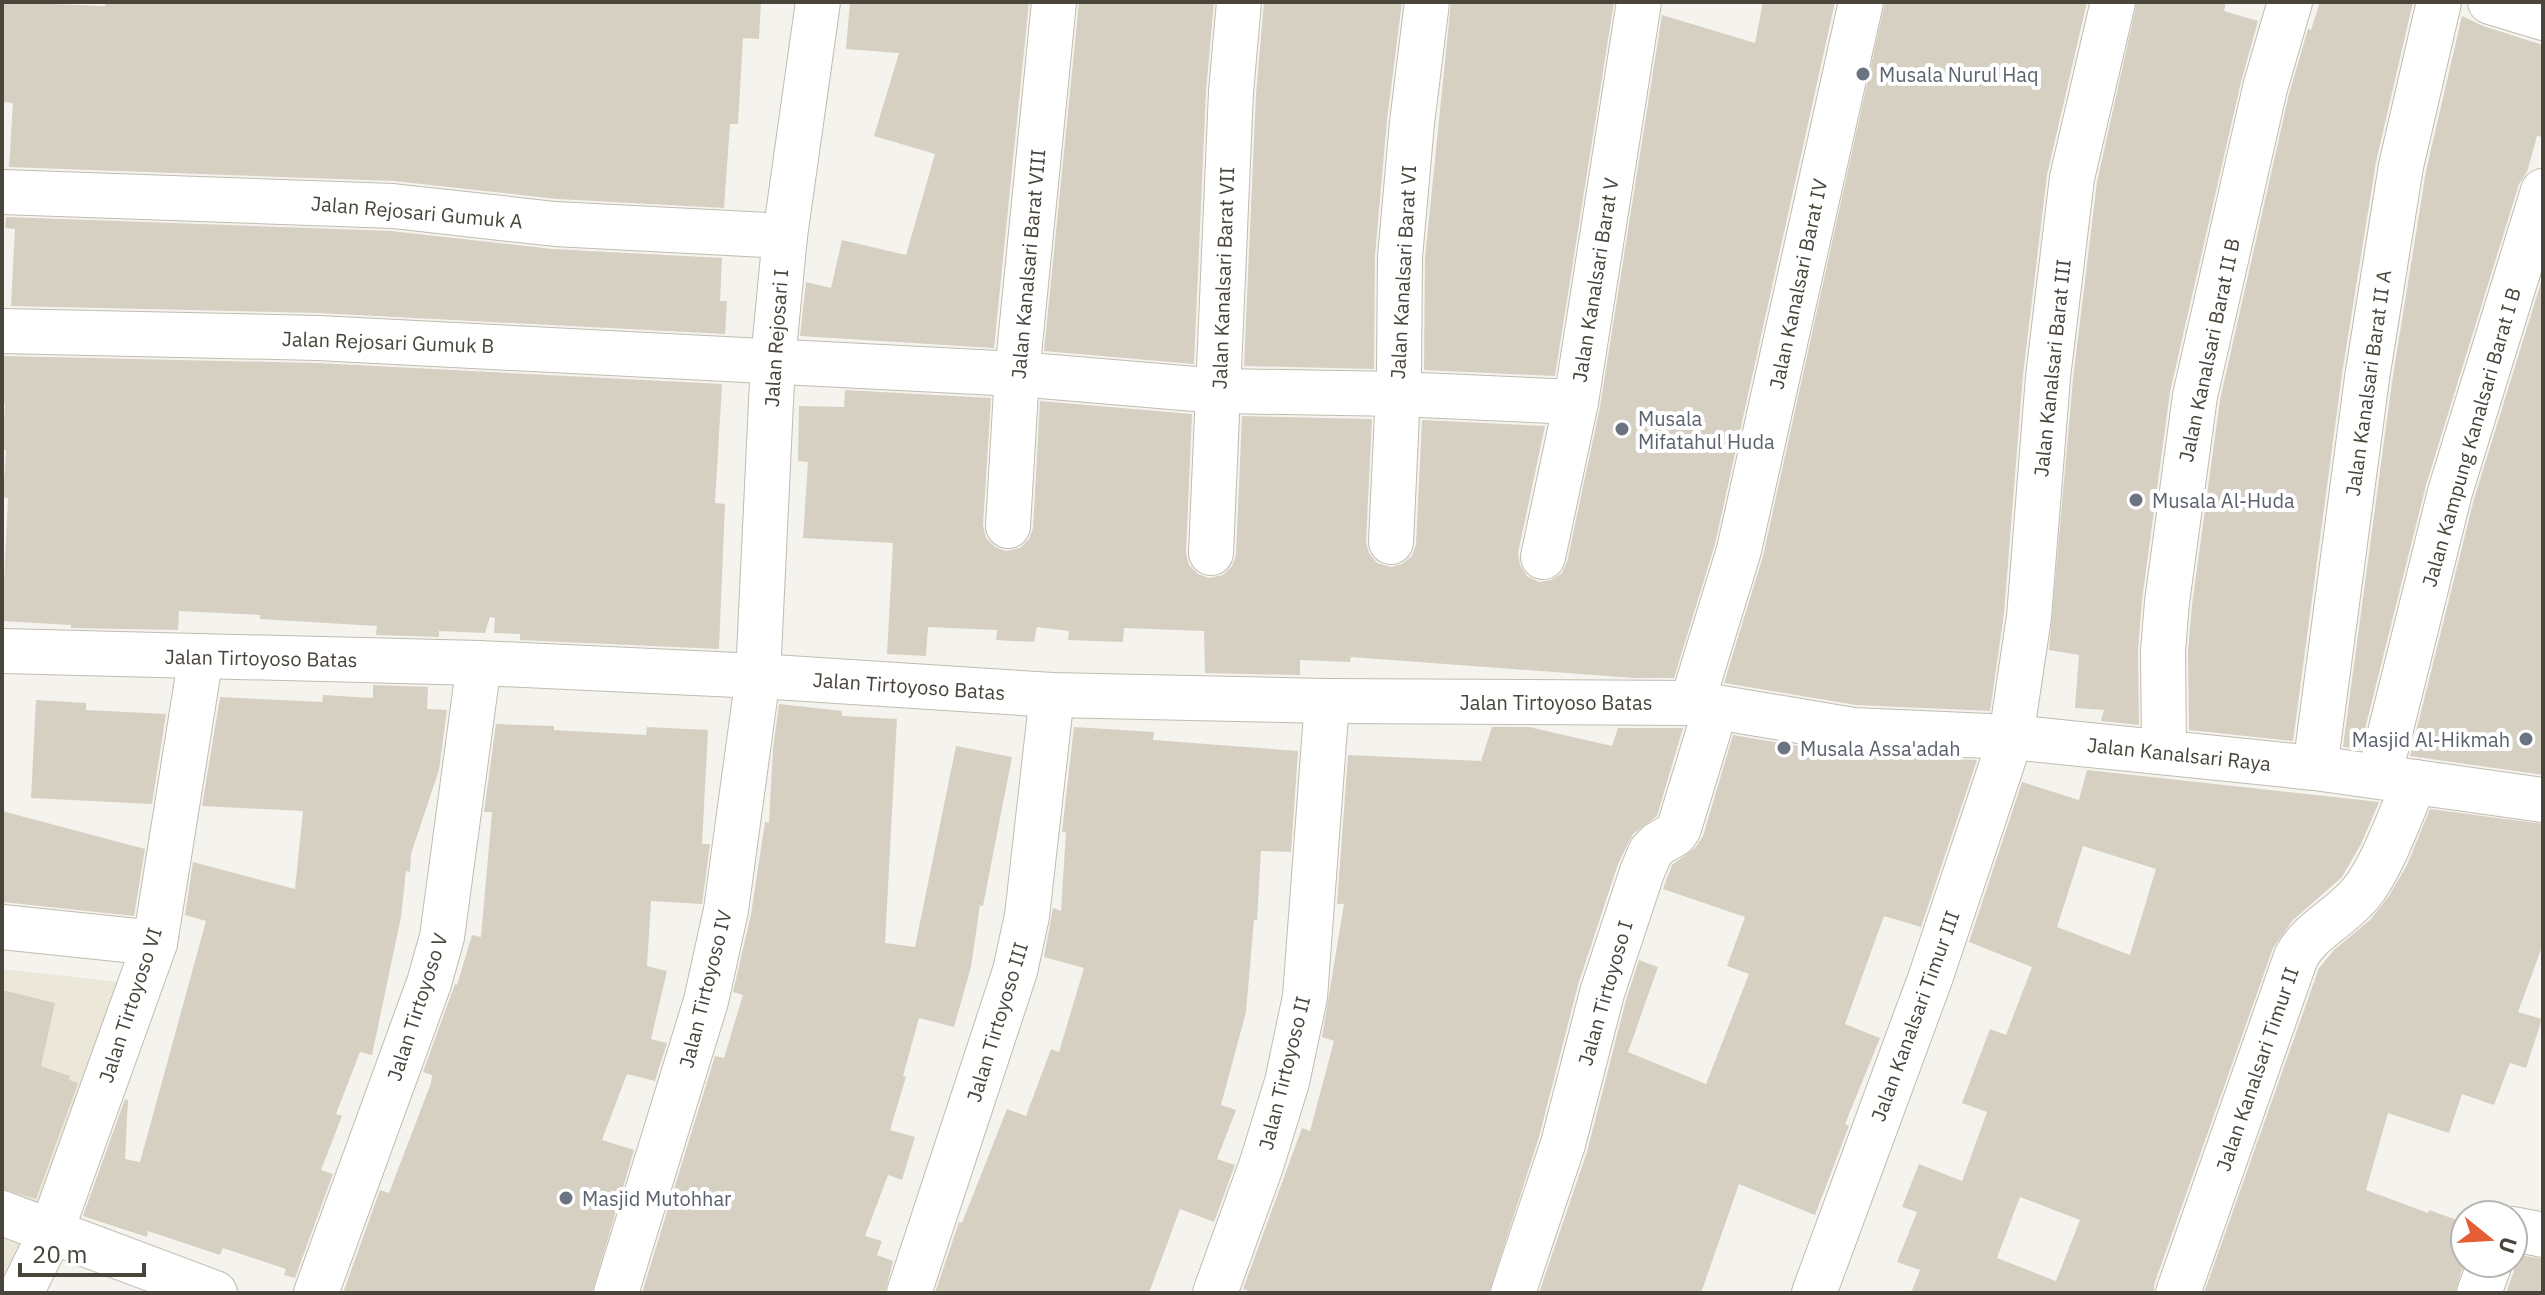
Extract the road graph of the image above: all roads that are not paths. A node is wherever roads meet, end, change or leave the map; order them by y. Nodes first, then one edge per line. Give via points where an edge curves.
1 (818, 2) edge
2 (1054, 2) edge
3 (1239, 2) edge
4 (1427, 2) edge
5 (1639, 2) edge
6 (1861, 2) edge
7 (2113, 2) edge
8 (2290, 2) edge
9 (2439, 2) edge
10 (2490, 2) edge
11 (2543, 18) edge
12 (2543, 191) edge
13 (2, 192) edge
14 (785, 236) junction
15 (2, 331) edge
16 (773, 360) junction
17 (1017, 374) junction
18 (1219, 391) junction
19 (1398, 394) junction
20 (1576, 402) junction
21 (1008, 526) dead end
22 (1391, 542) dead end
23 (1211, 553) dead end
24 (1543, 557) dead end
25 (2, 651) edge
26 (201, 656) junction
27 (479, 663) junction
28 (758, 676) junction
29 (1052, 695) junction
30 (1327, 701) junction
31 (1704, 705) junction
32 (1814, 723) joint
33 (2011, 737) junction
34 (2164, 752) junction
35 (2315, 768) junction
36 (2397, 780) junction
37 (2543, 800) edge
38 (2, 927) edge
39 (155, 943) junction
40 (2, 1213) edge
41 (51, 1232) junction
42 (21, 1293) edge
43 (215, 1293) edge
44 (316, 1293) edge
45 (616, 1293) edge
46 (909, 1293) edge
47 (1215, 1293) edge
48 (1513, 1293) edge
49 (1814, 1293) edge
50 (2178, 1293) edge

1 - 14 street, Jalan Rejosari I
2 - 17 street, Jalan Kanalsari Barat VIII
3 - 18 street, Jalan Kanalsari Barat VII
4 - 19 street, Jalan Kanalsari Barat VI via 1400,257
5 - 20 street, Jalan Kanalsari Barat V
6 - 31 street, Jalan Kanalsari Barat IV
7 - 33 street, Jalan Kanalsari Barat III via 2072,178 2048,377 2029,617
8 - 34 street, Jalan Kanalsari Barat II B via 2265,88 2195,396 2167,602
9 - 35 street, Jalan Kanalsari Barat II A via 2401,166
10 - 11 street
12 - 36 street, Jalan Kampung Kanalsari Barat I B via 2450,492
13 - 14 street, Jalan Rejosari Gumuk A via 393,206 555,224
14 - 16 street, Jalan Rejosari I
15 - 16 street, Jalan Rejosari Gumuk B via 318,338
16 - 17 street, Jalan Rejosari Gumuk B
16 - 28 street, Jalan Rejosari I
17 - 18 street, Jalan Rejosari Gumuk B
17 - 21 street, Jalan Kanalsari Barat VIII
18 - 19 street, Jalan Rejosari Gumuk B
18 - 23 street, Jalan Kanalsari Barat VII
19 - 20 street, Jalan Rejosari Gumuk B
19 - 22 street, Jalan Kanalsari Barat VI
20 - 24 street, Jalan Kanalsari Barat V
25 - 26 street, Jalan Tirtoyoso Batas
26 - 27 street, Jalan Tirtoyoso Batas
26 - 39 street, Jalan Tirtoyoso VI
27 - 28 street, Jalan Tirtoyoso Batas
27 - 44 street, Jalan Tirtoyoso V via 442,937
28 - 29 street, Jalan Tirtoyoso Batas
28 - 45 street, Jalan Tirtoyoso IV via 715,964
29 - 30 street, Jalan Tirtoyoso Batas
29 - 46 street, Jalan Tirtoyoso III via 1027,916 1015,971
30 - 31 street, Jalan Tirtoyoso Batas
30 - 47 street, Jalan Tirtoyoso II via 1305,997 1287,1082
31 - 32 street, Jalan Tirtoyoso Batas
31 - 48 street, Jalan Tirtoyoso I via 1679,828 1651,851 1628,910 1563,1144
32 - 33 street, Jalan Kanalsari Raya via 1853,730
33 - 34 street, Jalan Kanalsari Raya
33 - 49 street, Jalan Kanalsari Timur III via 1930,979
34 - 35 street, Jalan Kanalsari Raya
35 - 36 street, Jalan Kanalsari Raya
36 - 37 street, Jalan Kanalsari Raya
36 - 50 street, Jalan Kanalsari Timur II via 2373,875 2296,957
38 - 39 street
39 - 41 street, Jalan Tirtoyoso VI
40 - 41 street
41 - 42 street, Jalan Tirtoyoso VI
41 - 43 street

